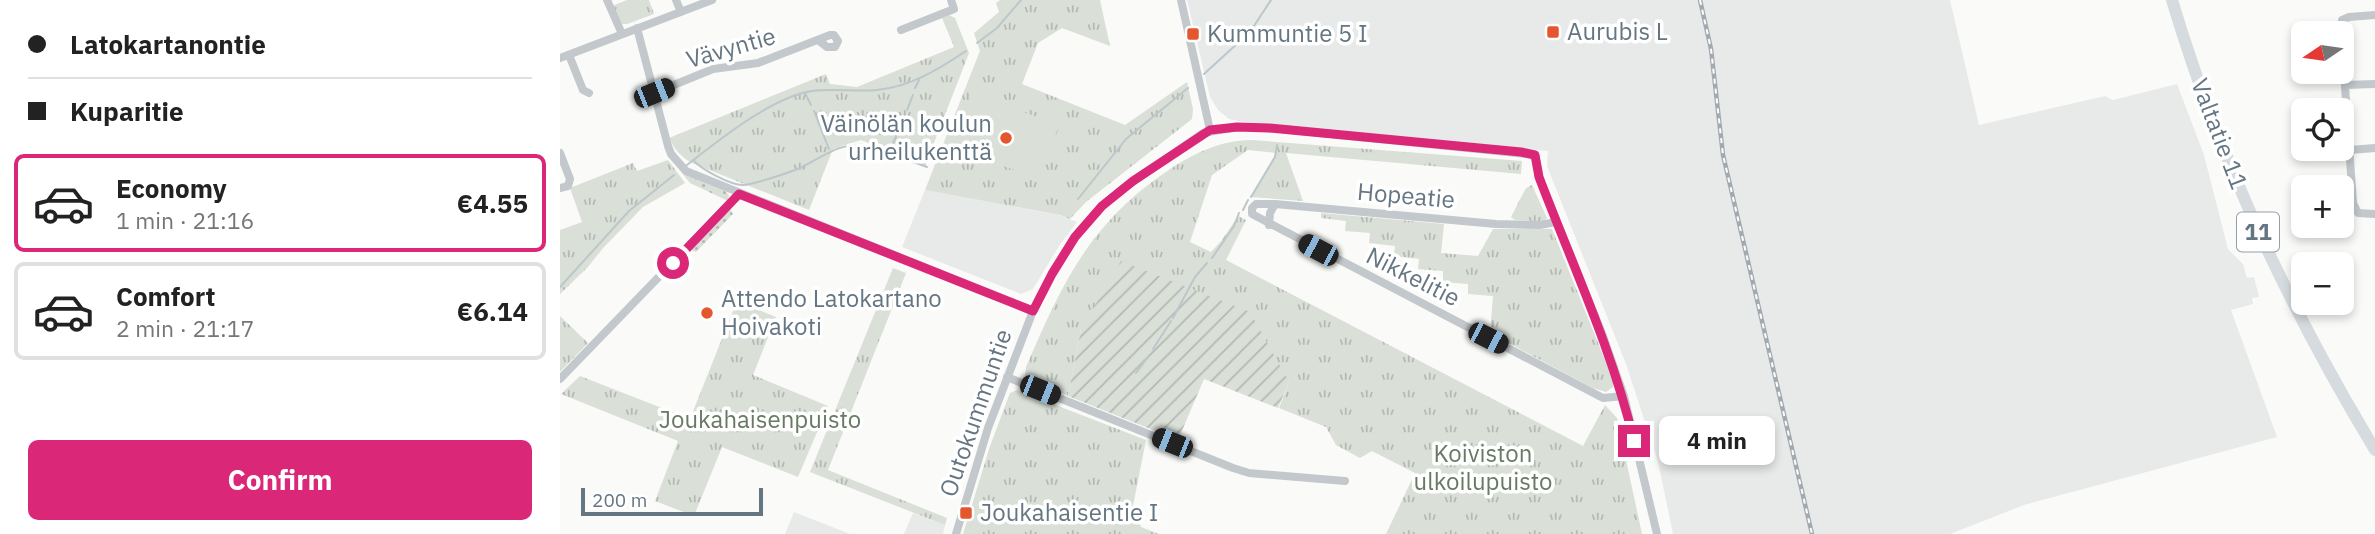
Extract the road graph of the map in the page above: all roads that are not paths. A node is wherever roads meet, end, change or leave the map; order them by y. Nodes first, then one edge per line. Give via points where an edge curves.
1 (607, 0) edge
2 (676, 0) edge
3 (712, 0) edge
4 (951, 0) edge
5 (1181, 0) edge
6 (2172, 0) edge
7 (681, 12) junction
8 (2375, 15) edge
9 (2342, 21) edge
10 (637, 28) junction
11 (901, 30) dead end
12 (622, 34) junction
13 (818, 40) dead end
14 (569, 55) junction
15 (560, 58) edge
16 (2375, 84) edge
17 (2345, 85) joint
18 (589, 93) dead end
19 (654, 93) junction
20 (2346, 98) edge
21 (1210, 130) junction
22 (2375, 148) edge
23 (2354, 150) edge
24 (560, 153) edge
25 (2351, 161) edge
26 (560, 188) edge
27 (739, 194) junction
28 (1275, 204) junction
29 (2375, 214) edge
30 (1556, 222) junction
31 (1269, 225) junction
32 (1033, 311) junction
33 (1007, 377) junction
34 (560, 379) edge
35 (1624, 396) junction
36 (2375, 450) edge
37 (1345, 481) dead end
38 (956, 534) edge
39 (1657, 534) edge

1 - 12 street
2 - 7 street
3 - 7 street
4 - 11 street via 954,9
5 - 21 street
6 - 36 highway, Valtatie 11 / 11 via 2215,129 2258,233 2319,355
7 - 10 street
8 - 9 street
10 - 12 street
10 - 19 street
12 - 14 street
13 - 19 street, Vävyntie via 758,63 713,69
14 - 15 street
14 - 18 street via 583,90
16 - 17 street
17 - 20 street
19 - 27 street via 677,162 695,176
21 - 30 street via 1269,128 1535,155
21 - 32 street, Outokummuntie via 1102,206 1075,237
22 - 23 street
24 - 26 street via 570,179 568,186
25 - 29 street via 2355,209 2362,215
27 - 32 street
27 - 34 street
28 - 30 street, Hopeatie via 1496,224
28 - 31 street
28 - 31 street via 1252,208 1252,214
30 - 35 street
31 - 35 street, Nikkelitie via 1604,398
32 - 33 street, Outokummuntie
33 - 37 street via 1241,470
33 - 38 street, Outokummuntie
35 - 39 street

